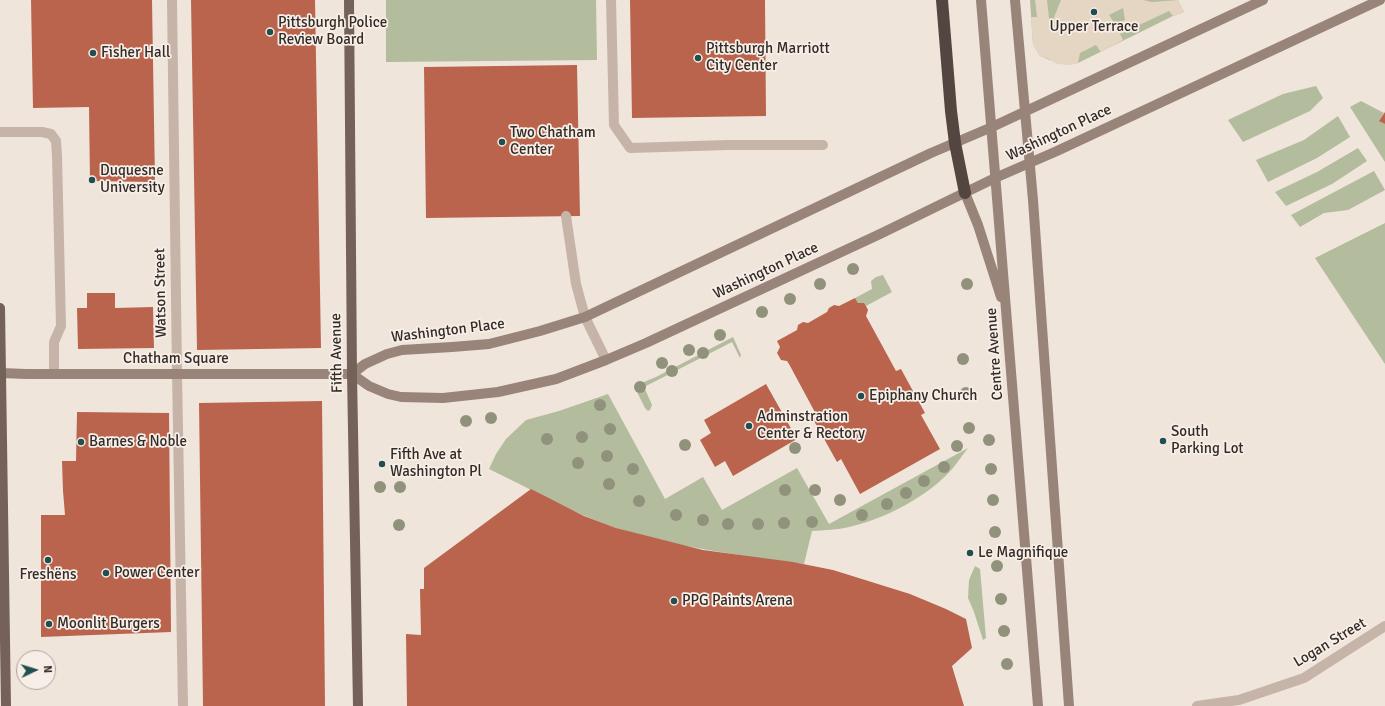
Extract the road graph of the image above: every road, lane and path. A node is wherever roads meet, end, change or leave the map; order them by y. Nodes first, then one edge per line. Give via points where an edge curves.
1 (172, 0) edge
2 (348, 0) edge
3 (611, 0) edge
4 (942, 0) edge
5 (981, 0) edge
6 (1015, 0) edge
7 (1263, 0) edge
8 (1380, 0) edge
9 (1025, 111) junction
10 (992, 127) junction
11 (0, 132) edge
12 (955, 143) junction
13 (823, 145) dead end
14 (1030, 163) junction
15 (995, 178) junction
16 (965, 193) junction
17 (566, 216) dead end
18 (0, 308) edge
19 (1007, 314) junction
20 (584, 317) junction
21 (606, 360) junction
22 (0, 373) edge
23 (177, 373) junction
24 (54, 374) junction
25 (352, 374) junction
26 (1385, 626) edge
27 (6, 706) edge
28 (183, 706) edge
29 (358, 706) edge
30 (1038, 706) edge
31 (1069, 706) edge
32 (1197, 706) edge

1 - 23 street, Watson Street
2 - 25 main road, Fifth Avenue
3 - 13 street via 614,125 630,148
4 - 12 highway
5 - 10 main road, Centre Avenue
6 - 9 main road
7 - 9 main road, Washington Place
8 - 14 main road, Washington Place
9 - 10 main road, Washington Place
9 - 14 main road
10 - 12 main road, Washington Place
10 - 15 main road, Centre Avenue
11 - 24 street via 42,132 51,134 56,141 61,326 54,342
12 - 16 highway
12 - 20 main road, Washington Place
14 - 15 main road, Washington Place
14 - 31 main road
15 - 16 main road, Washington Place
15 - 19 main road, Centre Avenue
16 - 19 main road
16 - 21 main road, Washington Place
17 - 20 street via 576,284
18 - 22 main road
19 - 30 main road, Centre Avenue
20 - 21 street
20 - 25 main road, Washington Place via 489,344 402,350 365,364
21 - 25 main road, Washington Place via 556,379 521,388 443,398 394,396 369,386
22 - 24 main road, Chatham Square
22 - 27 main road
23 - 24 main road, Chatham Square
23 - 25 main road, Chatham Square
23 - 28 street, Watson Street
25 - 29 main road, Fifth Avenue
26 - 32 street, Logan Street via 1304,678 1239,700

